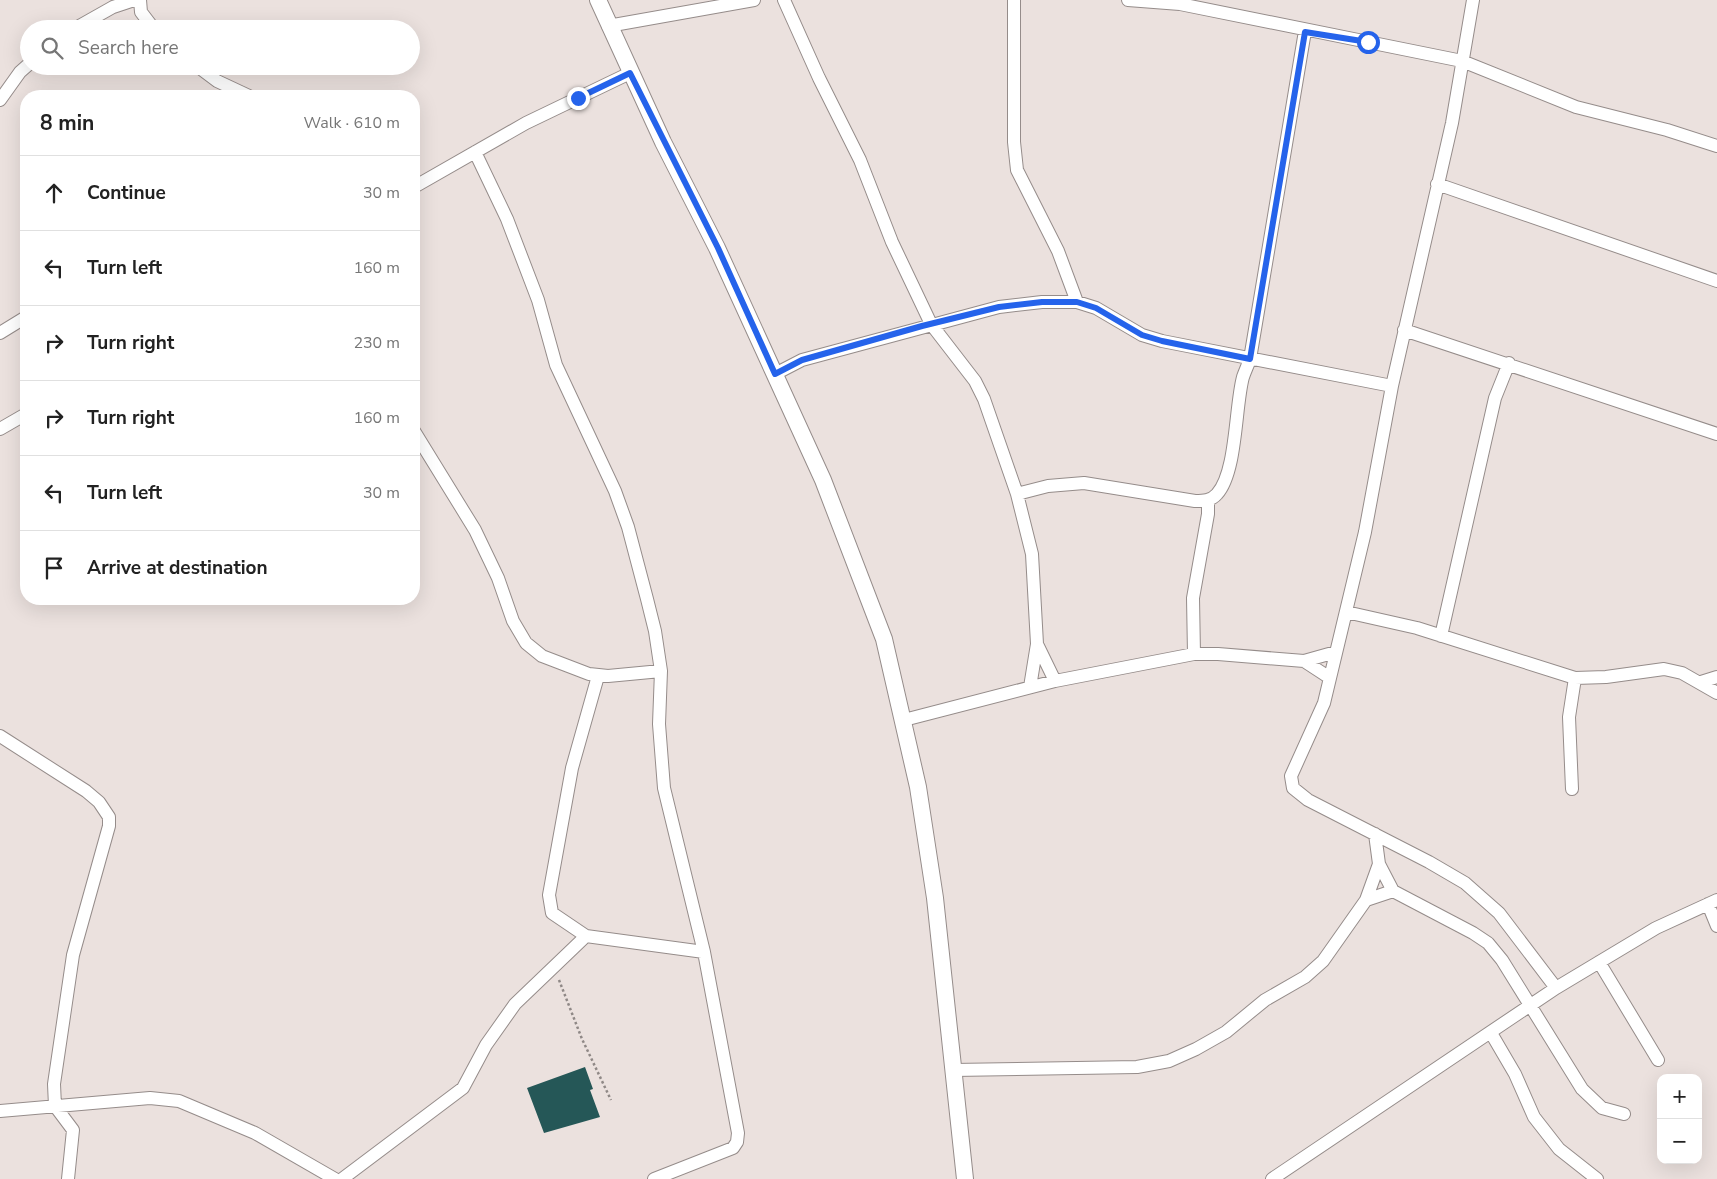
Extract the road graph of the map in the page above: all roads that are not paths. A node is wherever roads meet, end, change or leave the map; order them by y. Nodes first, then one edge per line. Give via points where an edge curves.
1 (134, 0) edge
2 (140, 0) edge
3 (598, 0) edge
4 (754, 0) edge
5 (784, 0) edge
6 (1014, 0) edge
7 (1128, 0) edge
8 (1473, 0) edge
9 (1180, 2) edge
10 (90, 20) edge
11 (147, 20) edge
12 (608, 26) junction
13 (1305, 32) junction
14 (1462, 61) junction
15 (20, 72) edge
16 (630, 73) junction
17 (210, 75) edge
18 (237, 90) edge
19 (0, 100) edge
20 (1717, 146) edge
21 (475, 152) junction
22 (420, 184) edge
23 (1437, 184) junction
24 (1717, 280) edge
25 (1077, 302) junction
26 (20, 320) edge
27 (931, 324) junction
28 (1404, 330) junction
29 (0, 332) edge
30 (1250, 359) junction
31 (1509, 363) junction
32 (775, 374) junction
33 (1392, 386) junction
34 (20, 417) edge
35 (0, 429) edge
36 (1717, 434) edge
37 (420, 441) edge
38 (1017, 494) junction
39 (1208, 501) junction
40 (1346, 612) junction
41 (1441, 636) junction
42 (1037, 644) junction
43 (1336, 652) junction
44 (1194, 654) junction
45 (1304, 661) junction
46 (661, 671) junction
47 (598, 676) junction
48 (1717, 676) edge
49 (1330, 678) junction
50 (1575, 678) junction
51 (1055, 681) junction
52 (1701, 682) junction
53 (1030, 687) junction
54 (1717, 693) edge
55 (904, 720) junction
56 (0, 736) edge
57 (1572, 789) dead end
58 (1375, 834) junction
59 (1379, 864) junction
60 (1392, 891) junction
61 (1366, 900) junction
62 (1712, 902) edge
63 (1717, 926) edge
64 (586, 936) junction
65 (704, 952) junction
66 (1599, 962) junction
67 (1556, 988) junction
68 (1530, 1006) junction
69 (1491, 1033) junction
70 (1658, 1060) dead end
71 (954, 1070) junction
72 (55, 1106) junction
73 (0, 1111) edge
74 (1624, 1114) dead end
75 (68, 1179) edge
76 (335, 1179) edge
77 (342, 1179) edge
78 (654, 1179) edge
79 (965, 1179) edge
80 (1272, 1179) edge
81 (1597, 1179) edge

1 - 10 street
2 - 11 street via 141,12
3 - 12 street
4 - 12 street
5 - 27 street via 818,78 860,160 892,242
6 - 25 street via 1014,142 1017,170 1058,251
7 - 9 street
8 - 14 street
9 - 13 street
12 - 16 street
13 - 14 street
13 - 30 street
14 - 20 street via 1576,107
14 - 23 street via 1452,123
15 - 19 street
16 - 21 street via 526,123
16 - 32 street via 718,248
17 - 18 street
21 - 22 street
21 - 46 street via 507,219 538,300 556,366 611,482 628,527 656,631
23 - 24 street
23 - 28 street
25 - 27 street via 999,307
25 - 30 street via 1096,308 1142,335
26 - 29 street
27 - 32 street via 802,360
27 - 38 street via 975,381
28 - 31 street
28 - 33 street
30 - 33 street
30 - 39 street via 1243,378 1227,472 1217,494
31 - 36 street
31 - 41 street via 1495,398
32 - 55 street via 823,480 884,640
33 - 40 street via 1365,532
34 - 35 street
37 - 47 street via 475,530 526,643 542,656
38 - 39 street via 1048,486 1084,483
38 - 42 street via 1032,554
39 - 44 street via 1194,598
40 - 41 street
40 - 43 street
41 - 50 street
42 - 51 street
42 - 53 street
43 - 45 street
43 - 49 street
44 - 45 street
44 - 51 street
45 - 49 street
46 - 47 street
46 - 65 street via 659,724 664,788
47 - 64 street via 572,768 549,895 552,913
48 - 52 street
49 - 58 street via 1324,703 1291,776 1293,788 1308,800
50 - 52 street via 1664,669
50 - 57 street via 1569,717
51 - 53 street
52 - 54 street
53 - 55 street
55 - 71 street via 935,898
56 - 72 street via 86,792 99,802 108,817 102,856 74,955 55,1076
58 - 59 street
58 - 67 street via 1465,883 1486,899
59 - 60 street
59 - 61 street
60 - 61 street
60 - 68 street via 1488,943
61 - 71 street via 1323,961 1305,978 1265,1000 1226,1032 1169,1061 1137,1067
62 - 63 street
62 - 66 street via 1656,928
64 - 65 street
64 - 77 street via 515,1004 486,1045 463,1088
65 - 78 street via 738,1133 737,1142 733,1148
66 - 67 street
66 - 70 street
67 - 68 street
68 - 69 street
68 - 74 street via 1582,1089 1602,1108
69 - 80 street
69 - 81 street via 1534,1116 1559,1149
71 - 79 street
72 - 73 street
72 - 75 street via 73,1130
72 - 76 street via 150,1098 179,1101 256,1133

